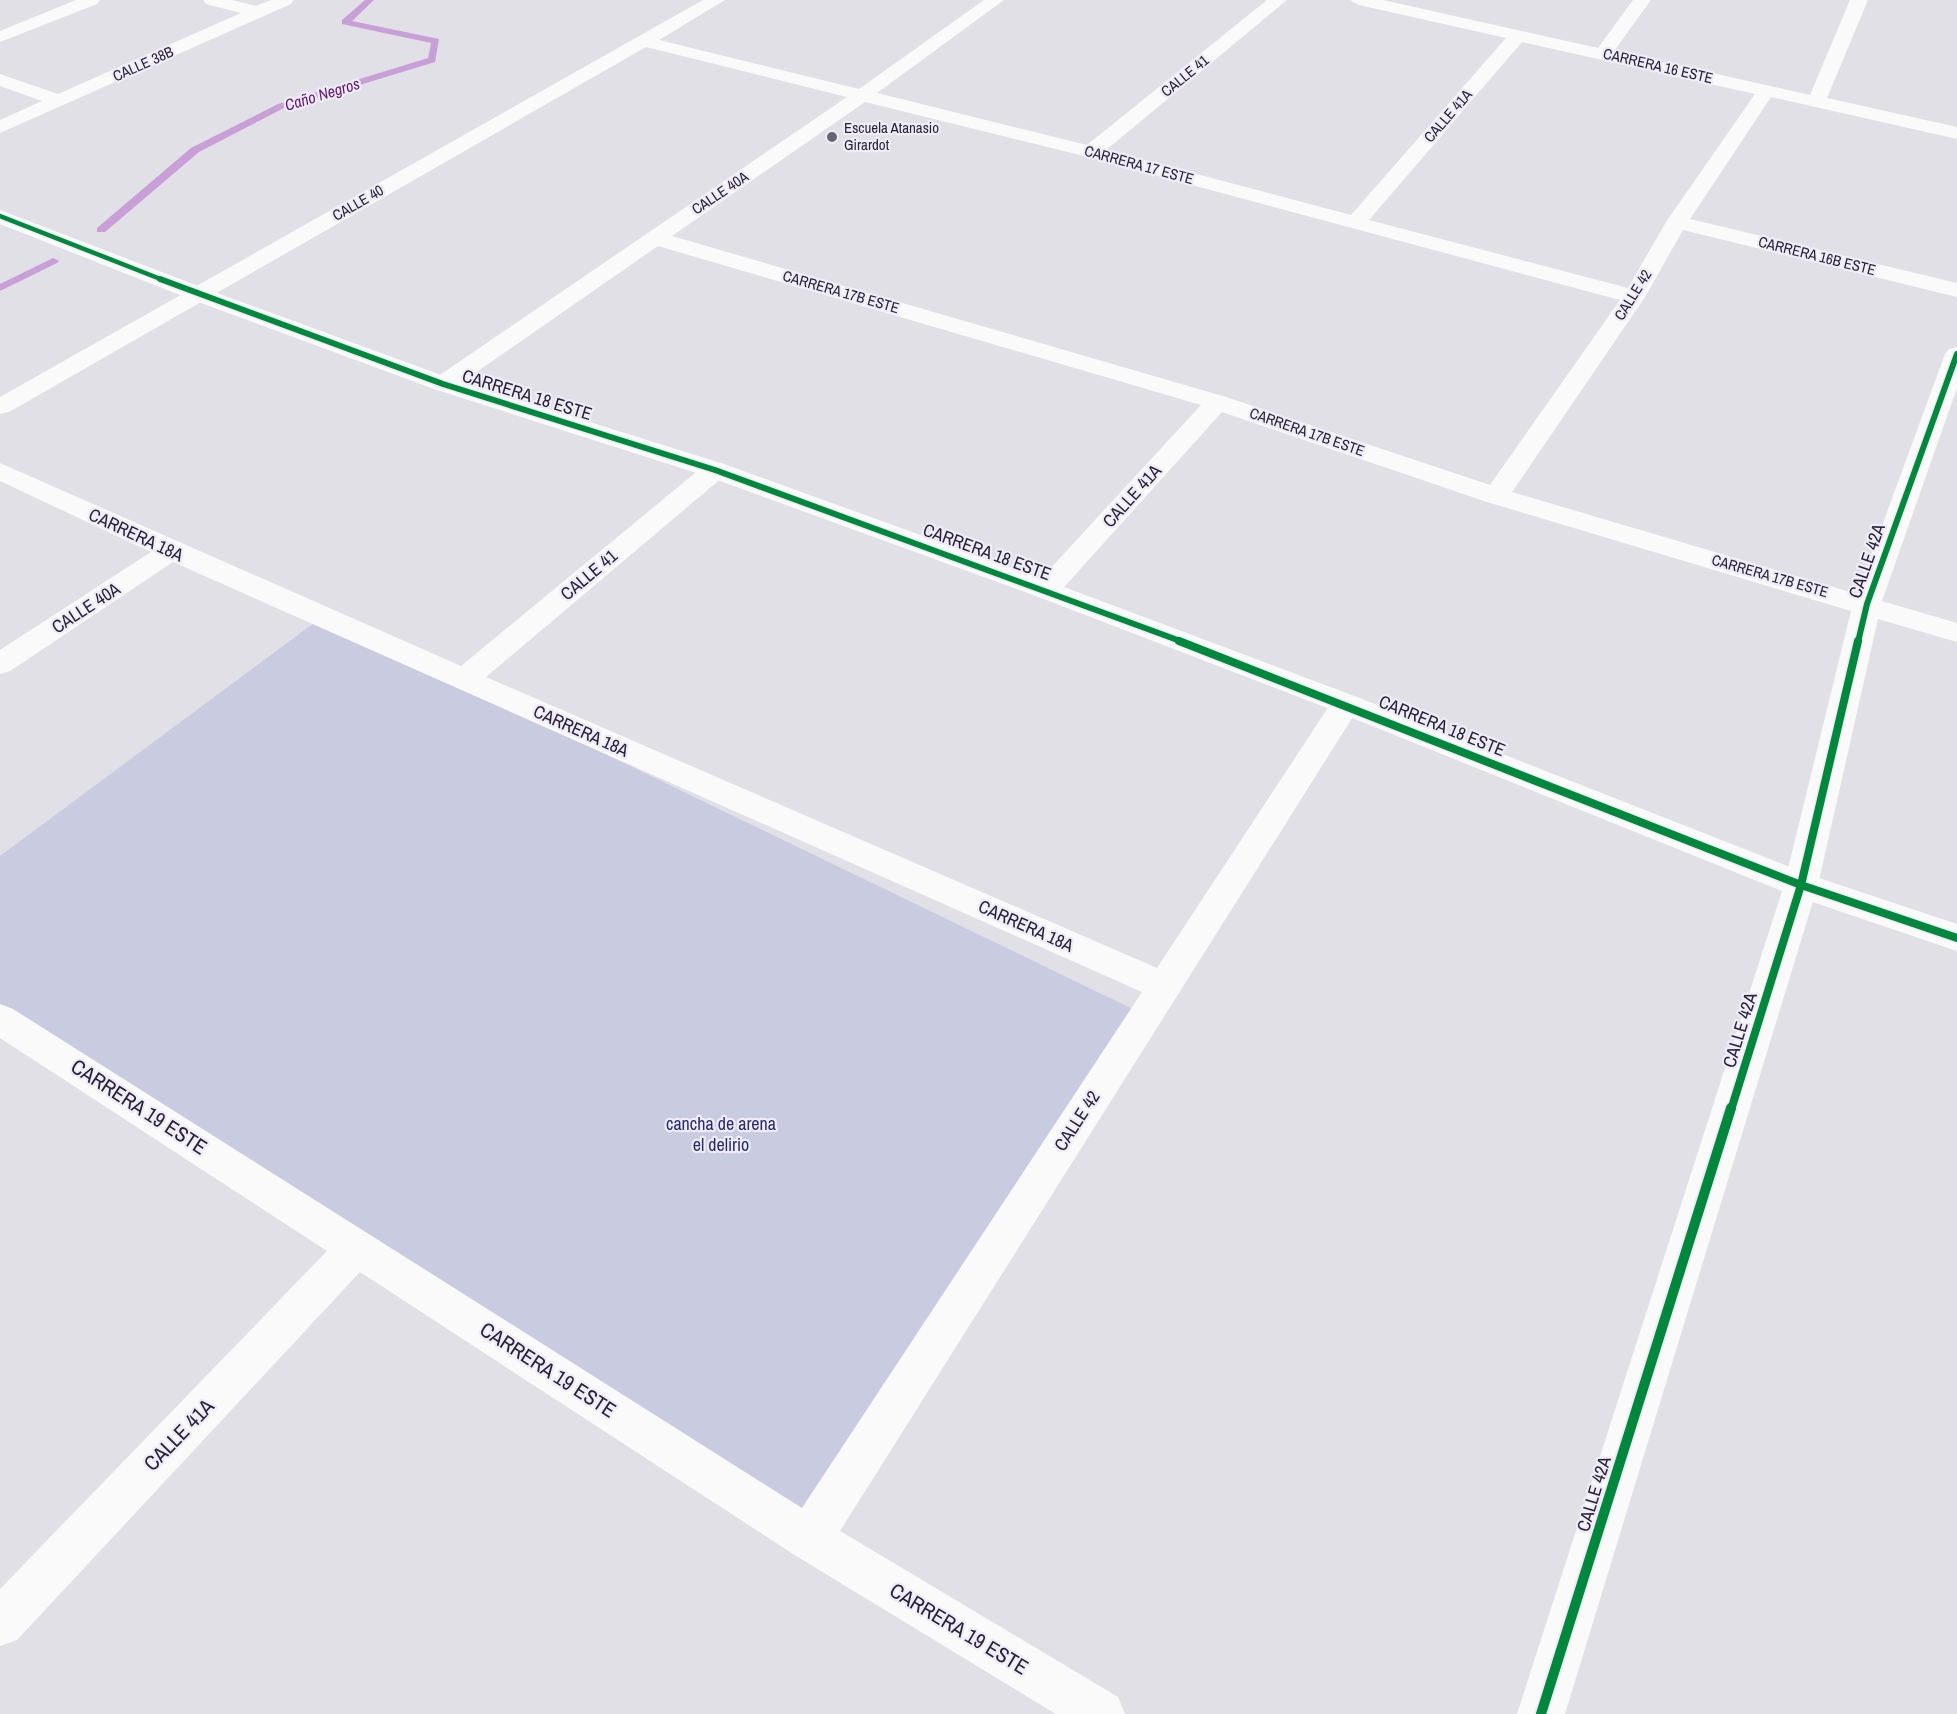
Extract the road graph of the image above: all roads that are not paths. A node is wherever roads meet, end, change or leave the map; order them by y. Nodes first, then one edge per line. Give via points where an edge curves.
1 (91, 0) edge
2 (212, 0) edge
3 (285, 0) edge
4 (716, 0) edge
5 (995, 0) edge
6 (1278, 0) edge
7 (1359, 0) edge
8 (1445, 0) edge
9 (1641, 0) edge
10 (1859, 0) edge
11 (258, 12) junction
12 (1431, 15) junction
13 (1517, 36) junction
14 (0, 37) edge
15 (642, 41) junction
16 (1603, 53) junction
17 (0, 80) edge
18 (1766, 91) junction
19 (861, 96) junction
20 (60, 101) junction
21 (1816, 103) junction
22 (0, 127) edge
23 (1957, 133) edge
24 (1091, 152) junction
25 (0, 216) edge
26 (1677, 222) junction
27 (1355, 223) junction
28 (654, 238) junction
29 (1957, 290) edge
30 (198, 294) junction
31 (1634, 297) junction
32 (1957, 354) edge
33 (443, 384) junction
34 (1217, 402) junction
35 (0, 406) edge
36 (715, 470) junction
37 (0, 471) edge
38 (1496, 496) junction
39 (171, 551) junction
40 (1046, 590) junction
41 (1867, 604) junction
42 (1957, 633) edge
43 (0, 664) edge
44 (464, 680) junction
45 (1346, 704) junction
46 (1801, 885) junction
47 (1957, 938) edge
48 (1164, 986) junction
49 (0, 1019) edge
50 (357, 1247) junction
51 (809, 1538) junction
52 (0, 1623) edge
53 (1101, 1714) edge
54 (1541, 1714) edge

1 - 14 street
2 - 11 street
3 - 11 street, CALLE 38B
4 - 15 street, CALLE 40
5 - 19 street, CALLE 40A
6 - 24 street, CALLE 41
7 - 12 street, CARRERA 16 ESTE
8 - 12 street
9 - 16 street
10 - 21 street
11 - 20 street, CALLE 38B
12 - 13 street, CARRERA 16 ESTE
13 - 16 street, CARRERA 16 ESTE
13 - 27 street, CALLE 41A
15 - 19 street, CARRERA 17 ESTE
15 - 30 street, CALLE 40
16 - 18 street, CARRERA 16 ESTE
17 - 20 street
18 - 21 street, CARRERA 16 ESTE
18 - 26 street, CALLE 42
19 - 24 street, CARRERA 17 ESTE
19 - 28 street, CALLE 40A
20 - 22 street, CALLE 38B
21 - 23 street, CARRERA 16 ESTE
24 - 27 street, CARRERA 17 ESTE
25 - 30 street, CARRERA 18 ESTE
26 - 29 street, CARRERA 16B ESTE
26 - 31 street, CALLE 42
27 - 31 street, CARRERA 17 ESTE
28 - 33 street, CALLE 40A
28 - 34 street, CARRERA 17B ESTE
30 - 33 street, CARRERA 18 ESTE
30 - 35 street, CALLE 40
31 - 38 street, CALLE 42
32 - 41 street, CALLE 42A
33 - 36 street, CARRERA 18 ESTE
34 - 38 street, CARRERA 17B ESTE
34 - 40 street, CALLE 41A
36 - 40 street, CARRERA 18 ESTE
36 - 44 street, CALLE 41
37 - 39 street, CARRERA 18A
38 - 41 street, CARRERA 17B ESTE
39 - 43 street, CALLE 40A
39 - 44 street, CARRERA 18A
40 - 45 street, CARRERA 18 ESTE
41 - 42 street, CARRERA 17B ESTE
41 - 46 street, CALLE 42A
44 - 48 street, CARRERA 18A
45 - 46 street, CARRERA 18 ESTE
45 - 48 street, CALLE 42
46 - 47 street, CARRERA 18 ESTE
46 - 54 street, CALLE 42A
48 - 51 street, CALLE 42
49 - 50 street, CARRERA 19 ESTE
50 - 51 street, CARRERA 19 ESTE
50 - 52 street, CALLE 41A
51 - 53 street, CARRERA 19 ESTE

